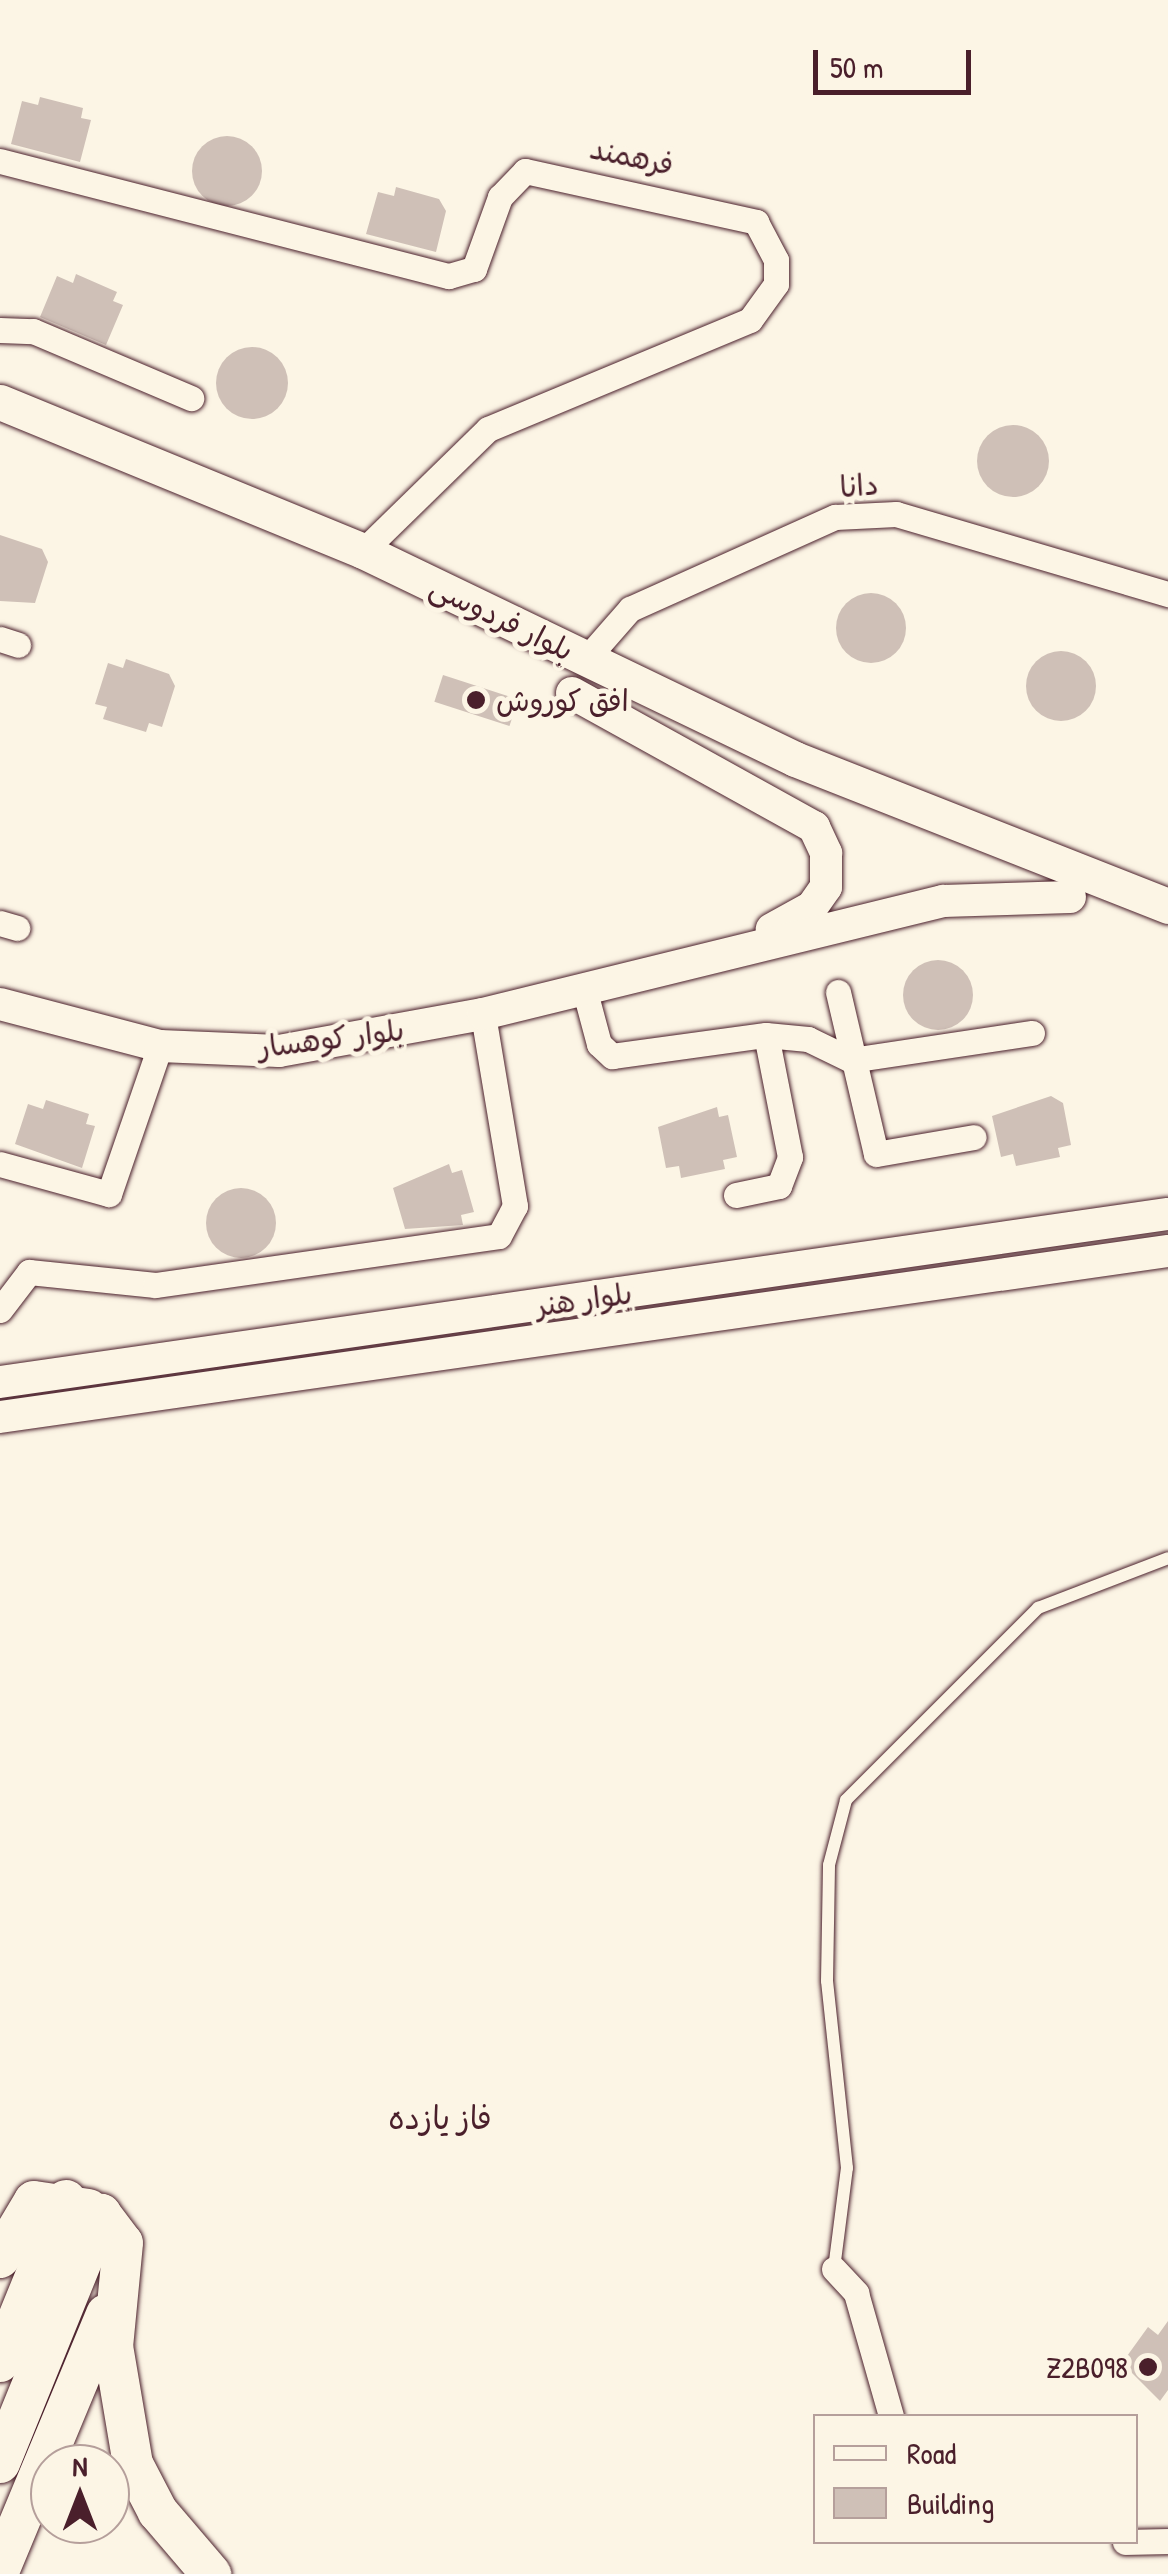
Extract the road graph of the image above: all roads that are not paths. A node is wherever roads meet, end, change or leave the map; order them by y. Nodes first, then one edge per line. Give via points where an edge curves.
1 (0, 161) edge
2 (0, 330) edge
3 (192, 398) dead end
4 (0, 402) edge
5 (363, 551) junction
6 (1168, 594) edge
7 (586, 659) junction
8 (572, 693) dead end
9 (1070, 898) dead end
10 (1168, 906) edge
11 (660, 969) junction
12 (584, 988) junction
13 (838, 992) dead end
14 (0, 1004) edge
15 (483, 1014) junction
16 (1032, 1033) dead end
17 (766, 1035) junction
18 (160, 1046) junction
19 (851, 1060) junction
20 (974, 1137) dead end
21 (0, 1164) edge
22 (736, 1196) dead end
23 (1168, 1214) edge
24 (1168, 1251) edge
25 (0, 1310) edge
26 (0, 1382) edge
27 (0, 1418) edge
28 (1168, 1558) edge
29 (84, 2207) junction
30 (0, 2258) edge
31 (834, 2270) joint
32 (121, 2278) junction
33 (0, 2362) edge
34 (890, 2414) edge
35 (0, 2462) edge
36 (1168, 2541) edge
37 (1138, 2542) edge
38 (0, 2568) edge
39 (211, 2574) edge

1 - 5 street, فرهمند via 449,276 474,270 500,197 525,171 756,222 776,260 776,284 750,320 488,429
2 - 3 street via 34,331
4 - 5 main road, بلوار فردوسی
5 - 7 main road, بلوار فردوسی
6 - 7 street, دانا via 896,514 835,518 630,609
7 - 10 main road, بلوار فردوسی via 795,758
8 - 11 street via 800,818 826,852 826,886 812,907
9 - 11 street via 943,900
11 - 12 street, بلوار کوهسار
12 - 15 street, بلوار کوهسار
12 - 17 street via 599,1044 612,1056
13 - 19 street
14 - 18 street, بلوار کوهسار
15 - 18 street, بلوار کوهسار via 279,1051
15 - 25 street via 515,1206 499,1236 156,1285 29,1272
16 - 19 street
17 - 19 street via 808,1039
17 - 22 street via 790,1157 779,1186
18 - 21 street via 110,1194
19 - 20 street via 876,1154
23 - 26 street, بلوار هنر
24 - 27 street, بلوار هنر
28 - 31 lane via 1038,1608 846,1800 829,1884 827,1981 847,2168
29 - 30 main road via 34,2202
29 - 32 main road via 123,2243
29 - 33 main road
29 - 35 main road
31 - 34 street via 856,2293
32 - 38 main road
32 - 39 main road via 116,2396 133,2464 158,2512
36 - 37 street

